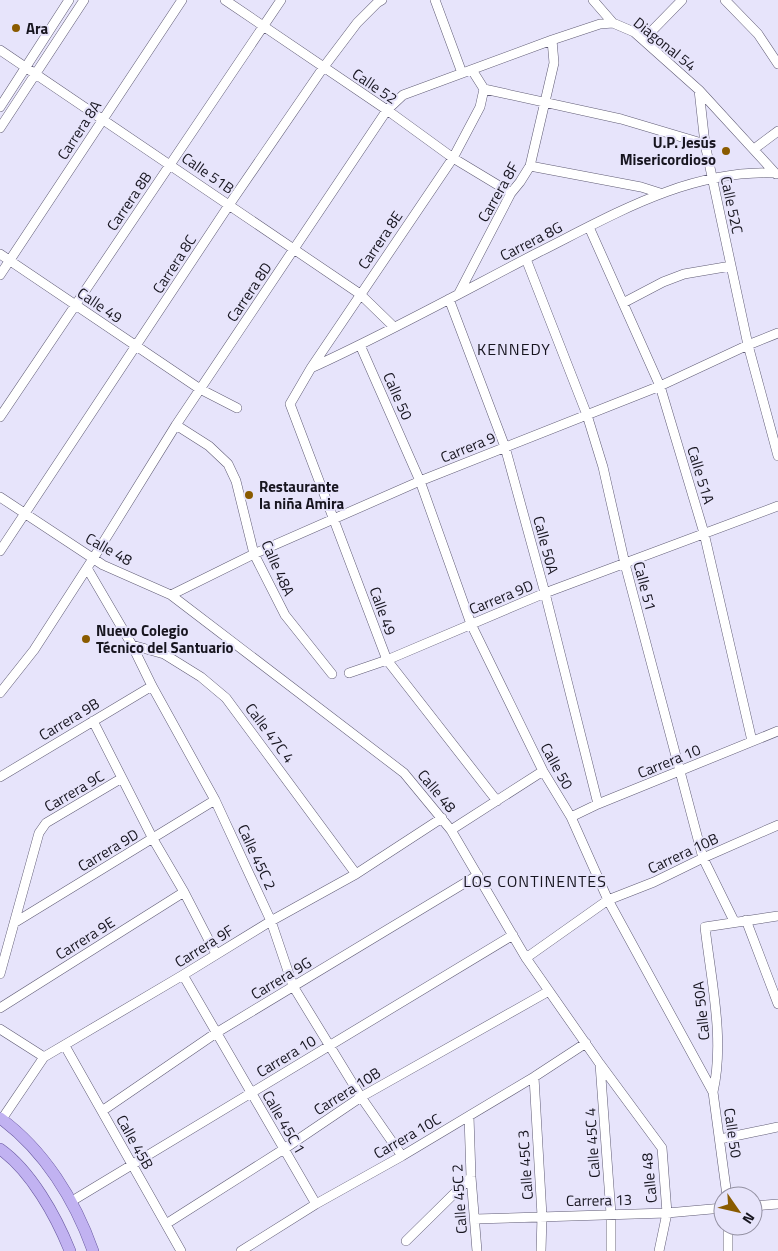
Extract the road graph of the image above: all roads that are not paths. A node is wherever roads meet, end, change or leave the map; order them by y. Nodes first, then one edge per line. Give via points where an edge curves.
1 (69, 0) edge
2 (84, 0) edge
3 (182, 0) edge
4 (225, 0) edge
5 (280, 0) edge
6 (382, 0) edge
7 (434, 0) edge
8 (594, 0) edge
9 (682, 0) edge
10 (725, 0) edge
11 (613, 23) junction
12 (263, 26) junction
13 (552, 40) junction
14 (643, 40) junction
15 (0, 50) edge
16 (778, 64) edge
17 (26, 67) junction
18 (323, 68) junction
19 (472, 70) junction
20 (36, 73) junction
21 (462, 73) junction
22 (484, 89) junction
23 (699, 90) junction
24 (544, 101) junction
25 (0, 107) edge
26 (387, 110) junction
27 (102, 118) junction
28 (0, 128) edge
29 (778, 131) edge
30 (705, 144) junction
31 (754, 149) junction
32 (453, 158) junction
33 (170, 164) junction
34 (530, 166) junction
35 (776, 175) edge
36 (712, 178) junction
37 (778, 184) edge
38 (510, 193) junction
39 (660, 193) junction
40 (229, 205) junction
41 (589, 227) junction
42 (294, 249) junction
43 (0, 254) edge
44 (526, 259) junction
45 (10, 260) junction
46 (731, 266) junction
47 (0, 275) edge
48 (459, 293) junction
49 (360, 294) junction
50 (449, 299) junction
51 (623, 303) junction
52 (75, 305) junction
53 (394, 327) junction
54 (778, 333) edge
55 (360, 345) junction
56 (748, 345) junction
57 (138, 346) junction
58 (311, 368) junction
59 (660, 386) junction
60 (200, 389) junction
61 (290, 404) joint
62 (237, 408) dead end
63 (587, 414) junction
64 (0, 417) edge
65 (176, 425) junction
66 (505, 447) junction
67 (778, 456) edge
68 (420, 481) junction
69 (0, 498) edge
70 (778, 506) edge
71 (25, 514) junction
72 (334, 520) junction
73 (704, 533) junction
74 (0, 551) edge
75 (254, 554) junction
76 (93, 558) junction
77 (625, 564) junction
78 (87, 568) junction
79 (545, 593) junction
80 (172, 595) junction
81 (472, 624) junction
82 (132, 645) junction
83 (387, 660) junction
84 (332, 674) dead end
85 (349, 674) dead end
86 (152, 686) junction
87 (0, 693) edge
88 (93, 721) junction
89 (778, 732) edge
90 (752, 741) junction
91 (543, 771) junction
92 (680, 772) junction
93 (0, 776) edge
94 (122, 778) junction
95 (215, 800) junction
96 (497, 801) junction
97 (598, 804) junction
98 (571, 817) junction
99 (442, 818) junction
100 (778, 826) edge
101 (451, 830) junction
102 (153, 839) junction
103 (703, 858) junction
104 (356, 874) junction
105 (478, 875) junction
106 (184, 892) junction
107 (608, 900) junction
108 (778, 916) edge
109 (746, 920) junction
110 (271, 921) junction
111 (734, 921) junction
112 (14, 923) junction
113 (513, 935) junction
114 (216, 954) junction
115 (526, 958) junction
116 (0, 974) edge
117 (183, 975) junction
118 (293, 986) junction
119 (549, 991) junction
120 (778, 1004) edge
121 (0, 1008) edge
122 (0, 1029) edge
123 (216, 1033) junction
124 (586, 1044) junction
125 (65, 1046) junction
126 (330, 1046) junction
127 (44, 1058) junction
128 (600, 1064) junction
129 (534, 1077) junction
130 (712, 1092) junction
131 (252, 1093) junction
132 (361, 1097) junction
133 (102, 1111) junction
134 (469, 1116) junction
135 (1, 1118) edge
136 (778, 1127) edge
137 (720, 1138) junction
138 (0, 1149) edge
139 (284, 1149) junction
140 (402, 1156) junction
141 (132, 1165) junction
142 (471, 1177) junction
143 (726, 1186) edge
144 (72, 1201) junction
145 (316, 1204) junction
146 (778, 1204) edge
147 (763, 1205) edge
148 (713, 1209) edge
149 (667, 1213) junction
150 (611, 1214) junction
151 (542, 1216) junction
152 (475, 1219) junction
153 (166, 1224) junction
154 (728, 1236) edge
155 (406, 1241) dead end
156 (70, 1251) edge
157 (93, 1251) edge
158 (181, 1251) edge
159 (241, 1251) edge
160 (477, 1251) edge
161 (541, 1251) edge
162 (611, 1251) edge
163 (659, 1251) edge
164 (728, 1251) edge

1 - 17 street
2 - 20 street
3 - 27 street, Carrera 8A
4 - 12 street, Calle 52
5 - 12 street, Carrera 8B
6 - 18 street, Carrera 8C via 357,23
7 - 21 street
8 - 11 street, Diagonal 54
9 - 14 street
10 - 16 street via 758,34
11 - 13 street, Carrera 8D via 600,24
11 - 14 street, Diagonal 54 via 634,32
12 - 18 street, Calle 52
12 - 33 street, Carrera 8B
13 - 19 street, Carrera 8D
13 - 24 street, Carrera 8F via 554,63
14 - 23 street, Diagonal 54
15 - 17 street, Calle 51B
17 - 20 street, Calle 51B
17 - 25 street
18 - 26 street, Calle 52
18 - 40 street, Carrera 8C
19 - 21 street, Carrera 8D
19 - 22 street
20 - 27 street, Calle 51B
20 - 28 street
21 - 26 street, Carrera 8D via 403,95
22 - 24 street
22 - 32 street, Carrera 8E via 480,107
23 - 30 street, Diagonal 54
23 - 31 street, Diagonal 54
24 - 30 street
24 - 34 street, Carrera 8F
26 - 32 street, Calle 52
26 - 42 street, Carrera 8D
27 - 33 street, Calle 51B
27 - 45 street, Carrera 8A
29 - 31 street
30 - 36 street, Calle 52C
31 - 35 street, Diagonal 54
32 - 38 street, Calle 52
32 - 49 street, Carrera 8E
33 - 40 street, Calle 51B
33 - 52 street, Carrera 8B
34 - 38 street, Carrera 8F
34 - 39 street
35 - 36 street, Carrera 8G via 749,173
35 - 37 street, Diagonal 54
36 - 39 street, Carrera 8G
36 - 46 street, Calle 52C
38 - 48 street, Carrera 8F
39 - 41 street, Carrera 8G
40 - 42 street, Calle 51B
40 - 57 street, Carrera 8C
41 - 44 street, Carrera 8G
41 - 51 street, Calle 51A
42 - 49 street, Calle 51B
42 - 60 street, Carrera 8D
43 - 45 street, Calle 49
44 - 48 street, Carrera 8G
44 - 63 street, Calle 51
45 - 47 street, Carrera 8A
45 - 52 street, Calle 49
46 - 51 street via 684,274
46 - 56 street, Calle 52C
48 - 50 street, Carrera 8G
49 - 53 street, Calle 51B
49 - 58 street, Carrera 8E
50 - 53 street, Carrera 8G
50 - 66 street, Calle 50A
51 - 59 street, Calle 51A
52 - 57 street, Calle 49
52 - 64 street, Carrera 8B
53 - 55 street, Carrera 8G
54 - 56 street, Carrera 9
55 - 58 street, Carrera 8G
55 - 68 street, Calle 50
56 - 59 street, Carrera 9
56 - 67 street, Calle 52C
57 - 60 street, Calle 49
57 - 71 street, Carrera 8C
58 - 61 street, Carrera 8E
59 - 63 street, Carrera 9
59 - 73 street, Calle 51A
60 - 62 street, Calle 49
60 - 65 street, Carrera 8D
61 - 72 street, Calle 49
63 - 66 street, Carrera 9
63 - 77 street, Calle 51
65 - 75 street, Calle 48A via 209,446 228,464 236,480
65 - 76 street, Carrera 8D
66 - 68 street, Carrera 9
66 - 79 street, Calle 50A
68 - 72 street, Carrera 9
68 - 81 street, Calle 50
69 - 71 street, Calle 48
70 - 73 street, Carrera 9D
71 - 74 street, Carrera 8C
71 - 76 street, Calle 48
72 - 75 street, Carrera 9
72 - 83 street, Calle 49
73 - 77 street, Carrera 9D
73 - 90 street, Calle 51A
75 - 80 street, Carrera 9
75 - 84 street, Calle 48A via 285,615
76 - 78 street, Carrera 8D
76 - 80 street, Calle 48
77 - 79 street, Carrera 9D
77 - 92 street, Calle 51
78 - 82 street, Calle 45C 2
78 - 87 street, Carrera 8D via 34,650
79 - 81 street, Carrera 9D
79 - 97 street, Calle 50A
80 - 99 street, Calle 48 via 404,773
81 - 83 street, Carrera 9D
81 - 91 street, Calle 50
82 - 86 street, Calle 45C 2
82 - 104 street, Calle 47C 4 via 164,654 201,677 226,698
83 - 85 street, Carrera 9D
83 - 96 street, Calle 49
86 - 88 street, Carrera 9B
86 - 95 street, Calle 45C 2
88 - 93 street, Carrera 9B
88 - 94 street
89 - 90 street, Carrera 10
90 - 92 street, Carrera 10
91 - 96 street
91 - 98 street, Calle 50
92 - 97 street, Carrera 10
92 - 103 street, Calle 51
94 - 102 street
94 - 112 street, Carrera 9C via 46,823 39,833
95 - 102 street, Carrera 9D
95 - 110 street, Calle 45C 2
96 - 101 street
97 - 98 street, Carrera 10
98 - 107 street, Calle 50
99 - 101 street, Calle 48
99 - 104 street, Carrera 9F
100 - 103 street, Carrera 10B
101 - 105 street, Calle 48
102 - 106 street
102 - 112 street, Carrera 9D
103 - 107 street, Carrera 10B
103 - 111 street, Calle 51
104 - 110 street, Carrera 9F
105 - 113 street, Calle 48
105 - 118 street, Carrera 9G
106 - 114 street
106 - 121 street, Carrera 9E
107 - 115 street, Carrera 10B
107 - 130 street, Calle 50
108 - 109 street
109 - 111 street
109 - 120 street
110 - 114 street, Carrera 9F
110 - 118 street, Calle 45C 2
111 - 130 street, Calle 50A via 705,927 718,1041 717,1072
112 - 116 street, Carrera 9C
113 - 115 street, Calle 48
113 - 126 street, Carrera 10
114 - 117 street, Carrera 9F
115 - 119 street, Calle 48
117 - 123 street, Calle 45C 1
117 - 125 street, Carrera 9F
118 - 123 street, Carrera 9G
118 - 126 street, Calle 45C 2
119 - 124 street, Calle 48
119 - 132 street, Carrera 10B
122 - 127 street
123 - 131 street, Calle 45C 1
123 - 133 street, Carrera 9G
124 - 128 street, Calle 48
124 - 129 street, Carrera 10C
125 - 127 street, Carrera 9F
125 - 133 street, Calle 45B
126 - 131 street, Carrera 10
126 - 132 street, Calle 45C 2
127 - 135 street, Carrera 9F
128 - 149 street, Calle 48 via 662,1148
128 - 150 street, Calle 45C 4
129 - 134 street, Carrera 10C
129 - 151 street, Calle 45C 3
130 - 137 street, Calle 50
131 - 139 street, Calle 45C 1
131 - 141 street, Carrera 10
132 - 139 street, Carrera 10B
132 - 140 street, Calle 45C 2
133 - 141 street, Calle 45B
134 - 140 street, Carrera 10C
134 - 142 street, Calle 45C 2
135 - 144 main road via 42,1157
136 - 137 street
137 - 143 street, Calle 50
138 - 156 main road via 39,1192 54,1215
139 - 145 street, Calle 45C 1
139 - 153 street, Carrera 10B
140 - 145 street, Carrera 10C
141 - 144 street, Carrera 10
141 - 153 street, Calle 45B
142 - 152 street, Calle 45C 2
142 - 155 street
144 - 157 main road
145 - 159 street, Carrera 10C
146 - 147 street
148 - 149 street, Carrera 13
149 - 150 street, Carrera 13
149 - 163 street, Calle 48
150 - 151 street, Carrera 13
150 - 162 street, Calle 45C 4
151 - 152 street, Carrera 13
151 - 161 street, Calle 45C 3
152 - 160 street, Calle 45C 2
153 - 158 street, Calle 45B
154 - 164 street

